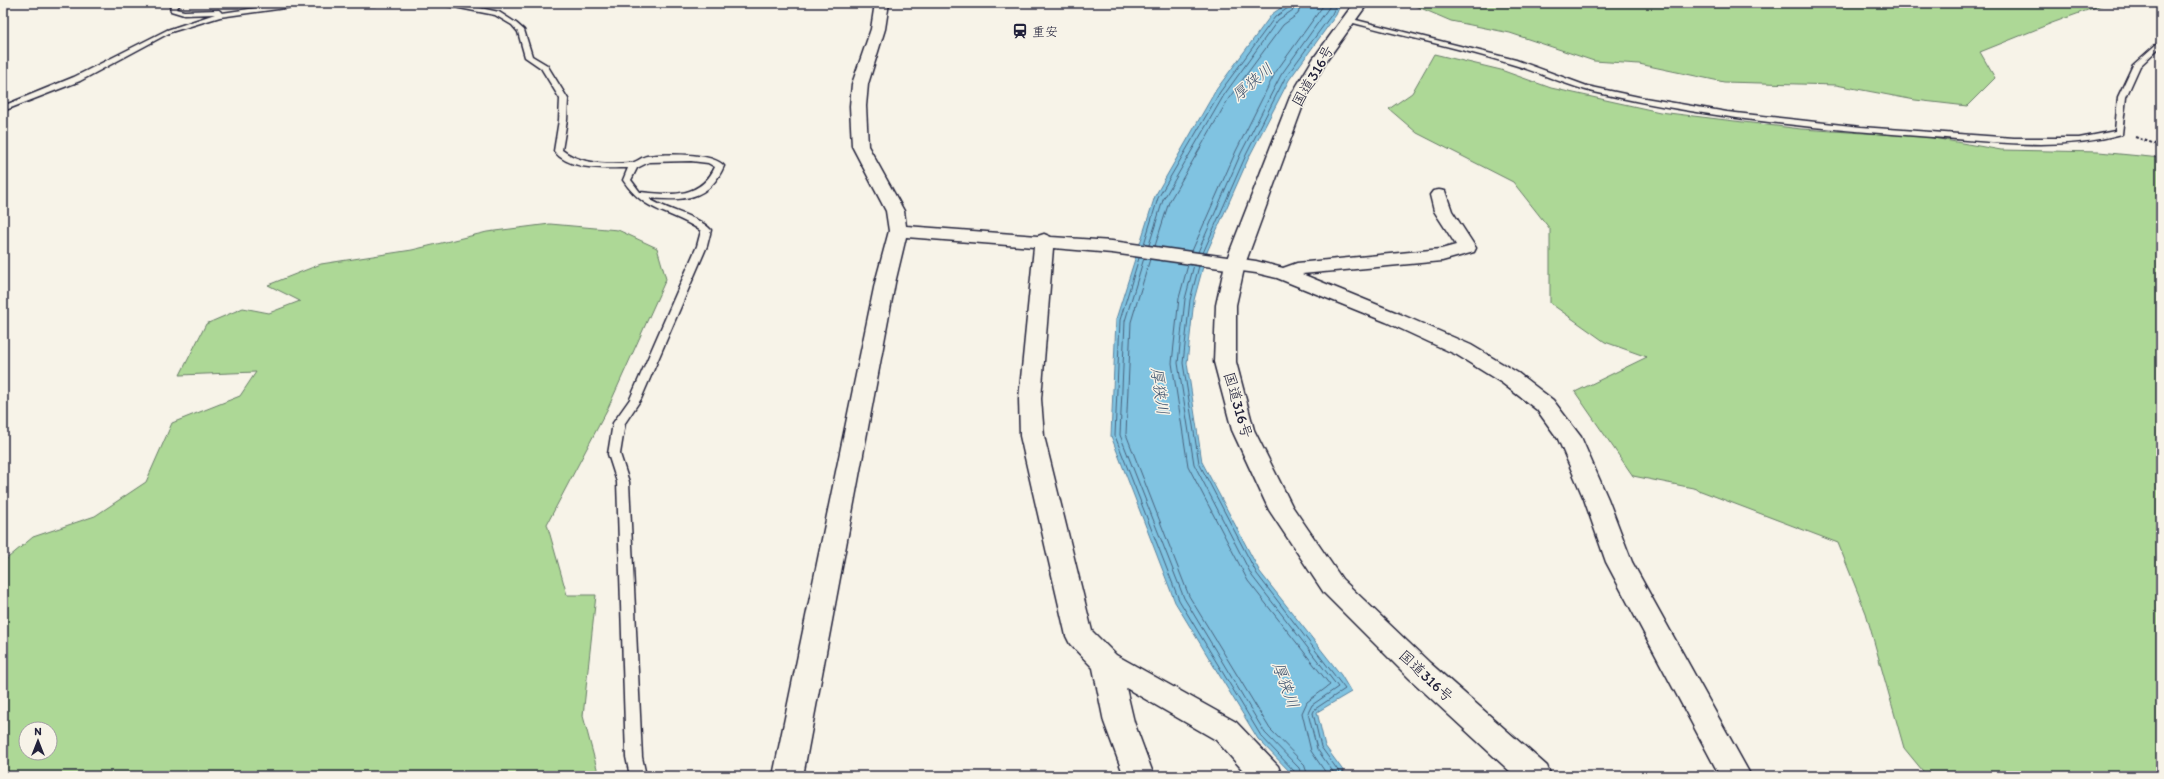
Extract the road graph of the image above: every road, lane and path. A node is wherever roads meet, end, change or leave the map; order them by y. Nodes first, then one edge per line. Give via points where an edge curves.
1 (178, 3) edge
2 (375, 3) edge
3 (437, 3) edge
4 (496, 3) edge
5 (646, 3) edge
6 (882, 3) edge
7 (458, 4) edge
8 (659, 4) dead end
9 (247, 10) junction
10 (1355, 11) edge
11 (2161, 42) edge
12 (3, 109) edge
13 (2119, 132) junction
14 (2161, 146) edge
15 (633, 166) junction
16 (637, 194) junction
17 (1439, 195) dead end
18 (898, 231) junction
19 (1044, 240) junction
20 (1228, 263) junction
21 (1284, 274) junction
22 (1106, 663) junction
23 (638, 776) edge
24 (788, 776) edge
25 (1139, 776) edge
26 (1267, 776) edge
27 (1536, 776) edge
28 (1736, 776) edge

1 - 9 lane via 173,10 184,13
2 - 9 lane via 299,4
3 - 7 lane
4 - 7 lane
5 - 8 lane
6 - 18 main road via 878,29 860,84 860,146 895,211
7 - 15 lane via 497,13 521,32 529,57 544,67 564,99 558,151 567,158 591,165
9 - 12 lane via 220,15 169,31 77,79
10 - 13 lane via 1407,36 1518,63 1593,90 1683,108 1898,132 2034,142 2102,138
10 - 20 main road, 国道316号 via 1320,59 1298,97
11 - 13 lane via 2137,65 2122,97
13 - 14 path
15 - 16 lane via 627,180
15 - 16 lane via 647,159 691,158 710,161 720,166 713,182 702,192 665,196
16 - 23 lane via 706,230 702,246 635,398 619,423 614,454 623,482 634,757
17 - 21 main road via 1443,211 1467,248 1442,255 1297,269
18 - 19 main road
18 - 24 main road via 885,283
19 - 20 main road
19 - 22 main road via 1030,399 1032,436 1080,636
20 - 21 main road
20 - 27 main road, 国道316号 via 1225,362 1243,430 1281,510 1333,586 1420,671
21 - 28 main road via 1394,318 1464,350 1510,378 1545,405 1569,437 1596,499 1619,562
22 - 25 main road via 1119,722
22 - 26 main road via 1226,731

